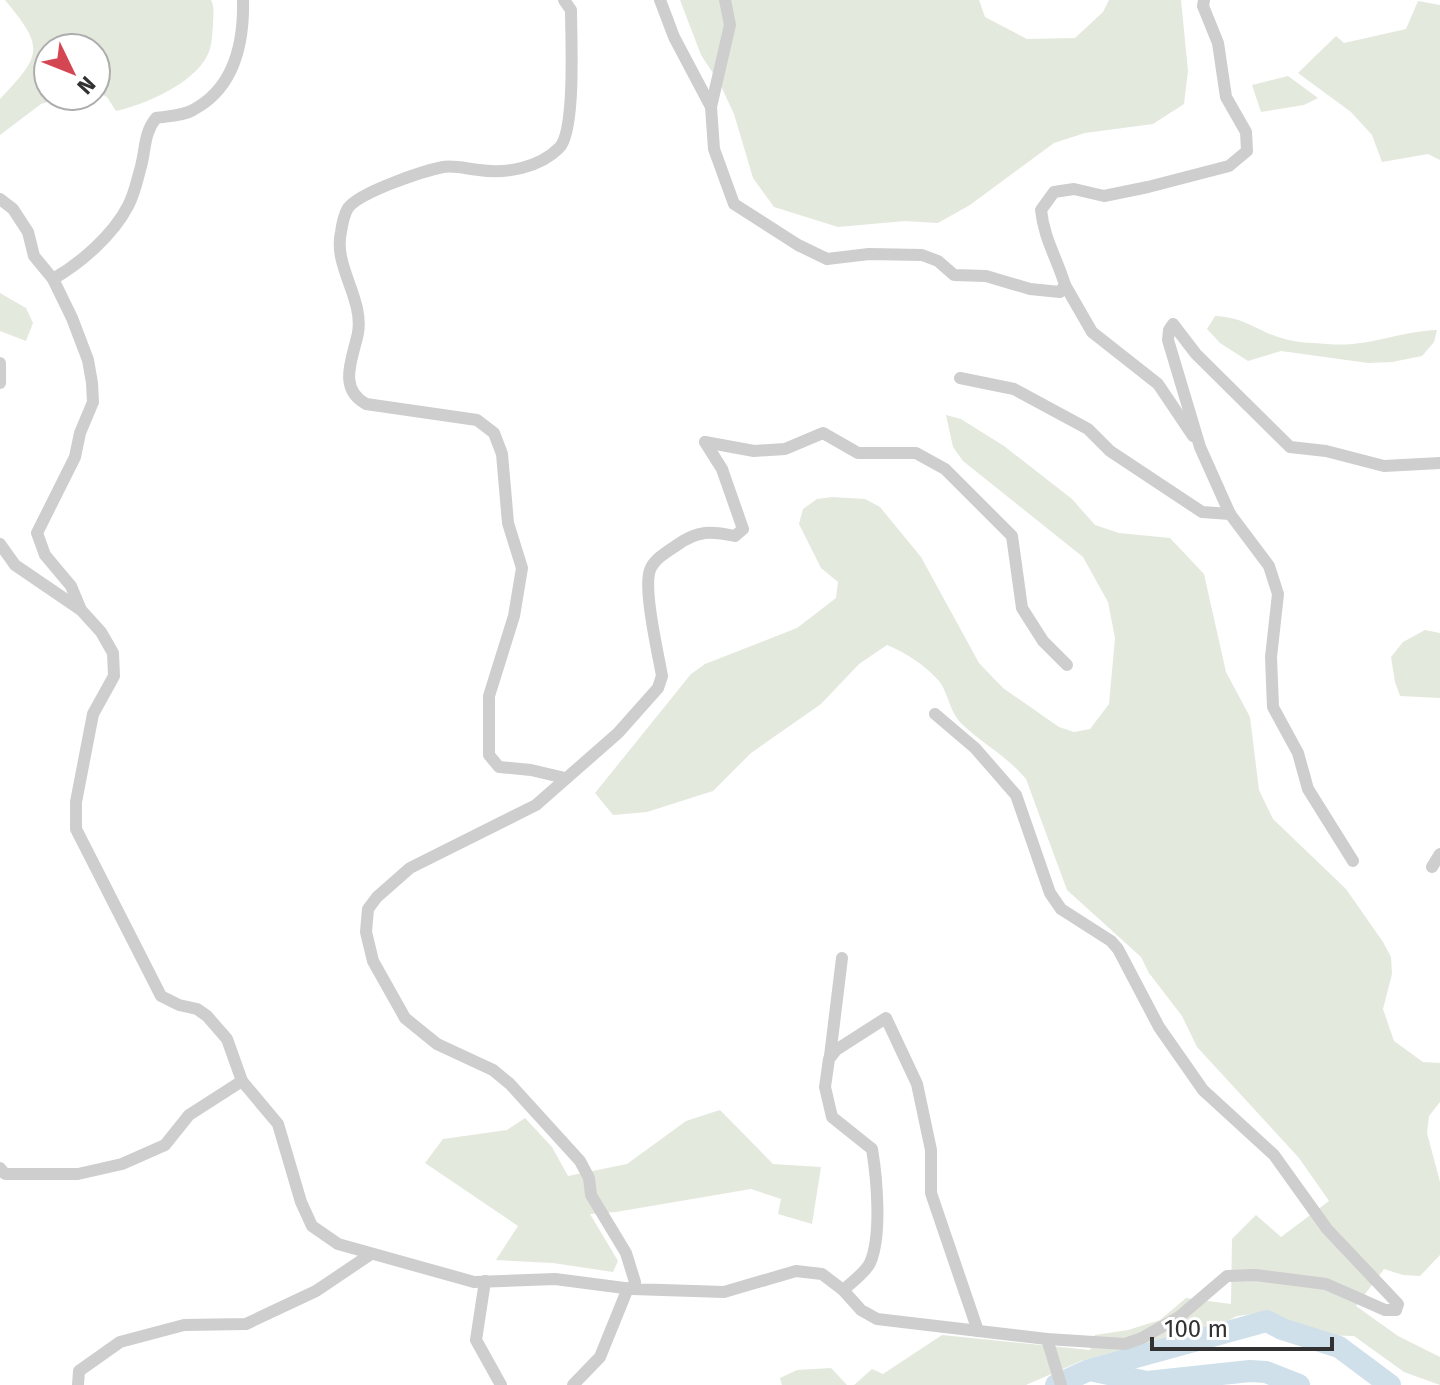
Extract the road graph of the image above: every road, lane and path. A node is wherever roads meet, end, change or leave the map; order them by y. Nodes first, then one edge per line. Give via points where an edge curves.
1 (564, 0) edge
2 (660, 0) edge
3 (725, 0) edge
4 (1204, 0) edge
5 (244, 1) edge
6 (711, 107) junction
7 (0, 199) edge
8 (53, 279) junction
9 (1065, 285) junction
10 (0, 363) edge
11 (960, 378) dead end
12 (0, 383) edge
13 (1200, 447) junction
14 (1440, 463) edge
15 (1230, 514) junction
16 (0, 544) edge
17 (81, 610) junction
18 (1067, 665) dead end
19 (935, 714) dead end
20 (565, 778) junction
21 (1440, 854) edge
22 (1353, 861) dead end
23 (1432, 867) dead end
24 (842, 958) dead end
25 (829, 1059) junction
26 (242, 1081) junction
27 (0, 1168) edge
28 (371, 1254) junction
29 (485, 1281) junction
30 (630, 1288) junction
31 (843, 1290) junction
32 (978, 1331) junction
33 (1047, 1339) junction
34 (78, 1385) edge
35 (501, 1385) edge
36 (573, 1385) edge
37 (1061, 1385) edge

1 - 20 street via 571,10 570,124 561,147 533,165 495,172 445,166 375,190 348,208 339,251 359,330 348,367 349,384 358,399 477,420 494,433 502,454 508,523 522,568 514,616 489,696 489,755 499,767
2 - 6 street
3 - 6 street via 730,25
4 - 9 street via 1218,43 1226,97 1246,132 1247,151 1229,166 1148,187 1104,196 1074,189 1054,192 1041,210 1042,222
5 - 8 street via 238,59 221,90 192,111 156,118 146,130 129,205 72,268
6 - 9 street via 714,149 734,204 812,252 827,259 922,255 954,275 986,276 1045,291 1060,292
7 - 8 street via 13,209 28,232 34,256
8 - 17 street via 88,360 93,402 75,457 37,533
9 - 13 street via 1092,332 1158,384
10 - 12 street
11 - 15 street via 1014,389 1088,429 1110,451 1202,512
13 - 14 street via 1168,340 1173,324 1196,354 1290,447 1384,466
13 - 15 street
15 - 22 street via 1269,566 1278,594 1271,657 1273,707 1298,753 1308,789
16 - 17 street via 15,565
17 - 26 street via 113,653 114,676 93,714 76,829 161,996 207,1016 227,1039
18 - 20 street via 1022,608 1012,536 945,469 916,453 858,453 823,433 785,449 754,451 705,442 722,469 743,529 735,536 692,534 650,569 662,676 658,688 618,733
19 - 33 street via 975,748 1016,795 1050,893 1061,909 1118,949 1159,1027 1203,1090 1274,1155 1327,1229 1398,1304 1396,1310 1385,1310 1326,1284 1227,1276 1179,1317 1125,1344
20 - 30 street via 536,805 410,868 368,909 366,932 373,961 405,1018 437,1044 493,1070 580,1161 591,1195 626,1253 635,1282
21 - 23 street
24 - 25 street
25 - 31 street via 825,1087 832,1117 872,1149 875,1171 875,1241 869,1265
25 - 32 street via 886,1018 917,1084 931,1150 931,1193
26 - 27 street via 189,1115 165,1145 122,1164 78,1174 5,1174
26 - 28 street via 278,1124 312,1226 338,1244
28 - 29 street
28 - 34 street via 316,1291 246,1324 184,1325 120,1342 79,1371
29 - 30 street via 555,1279
29 - 35 street via 476,1340
30 - 31 street via 724,1292 796,1271 822,1274
30 - 36 street via 600,1357
31 - 32 street via 877,1319
32 - 33 street
33 - 37 street

